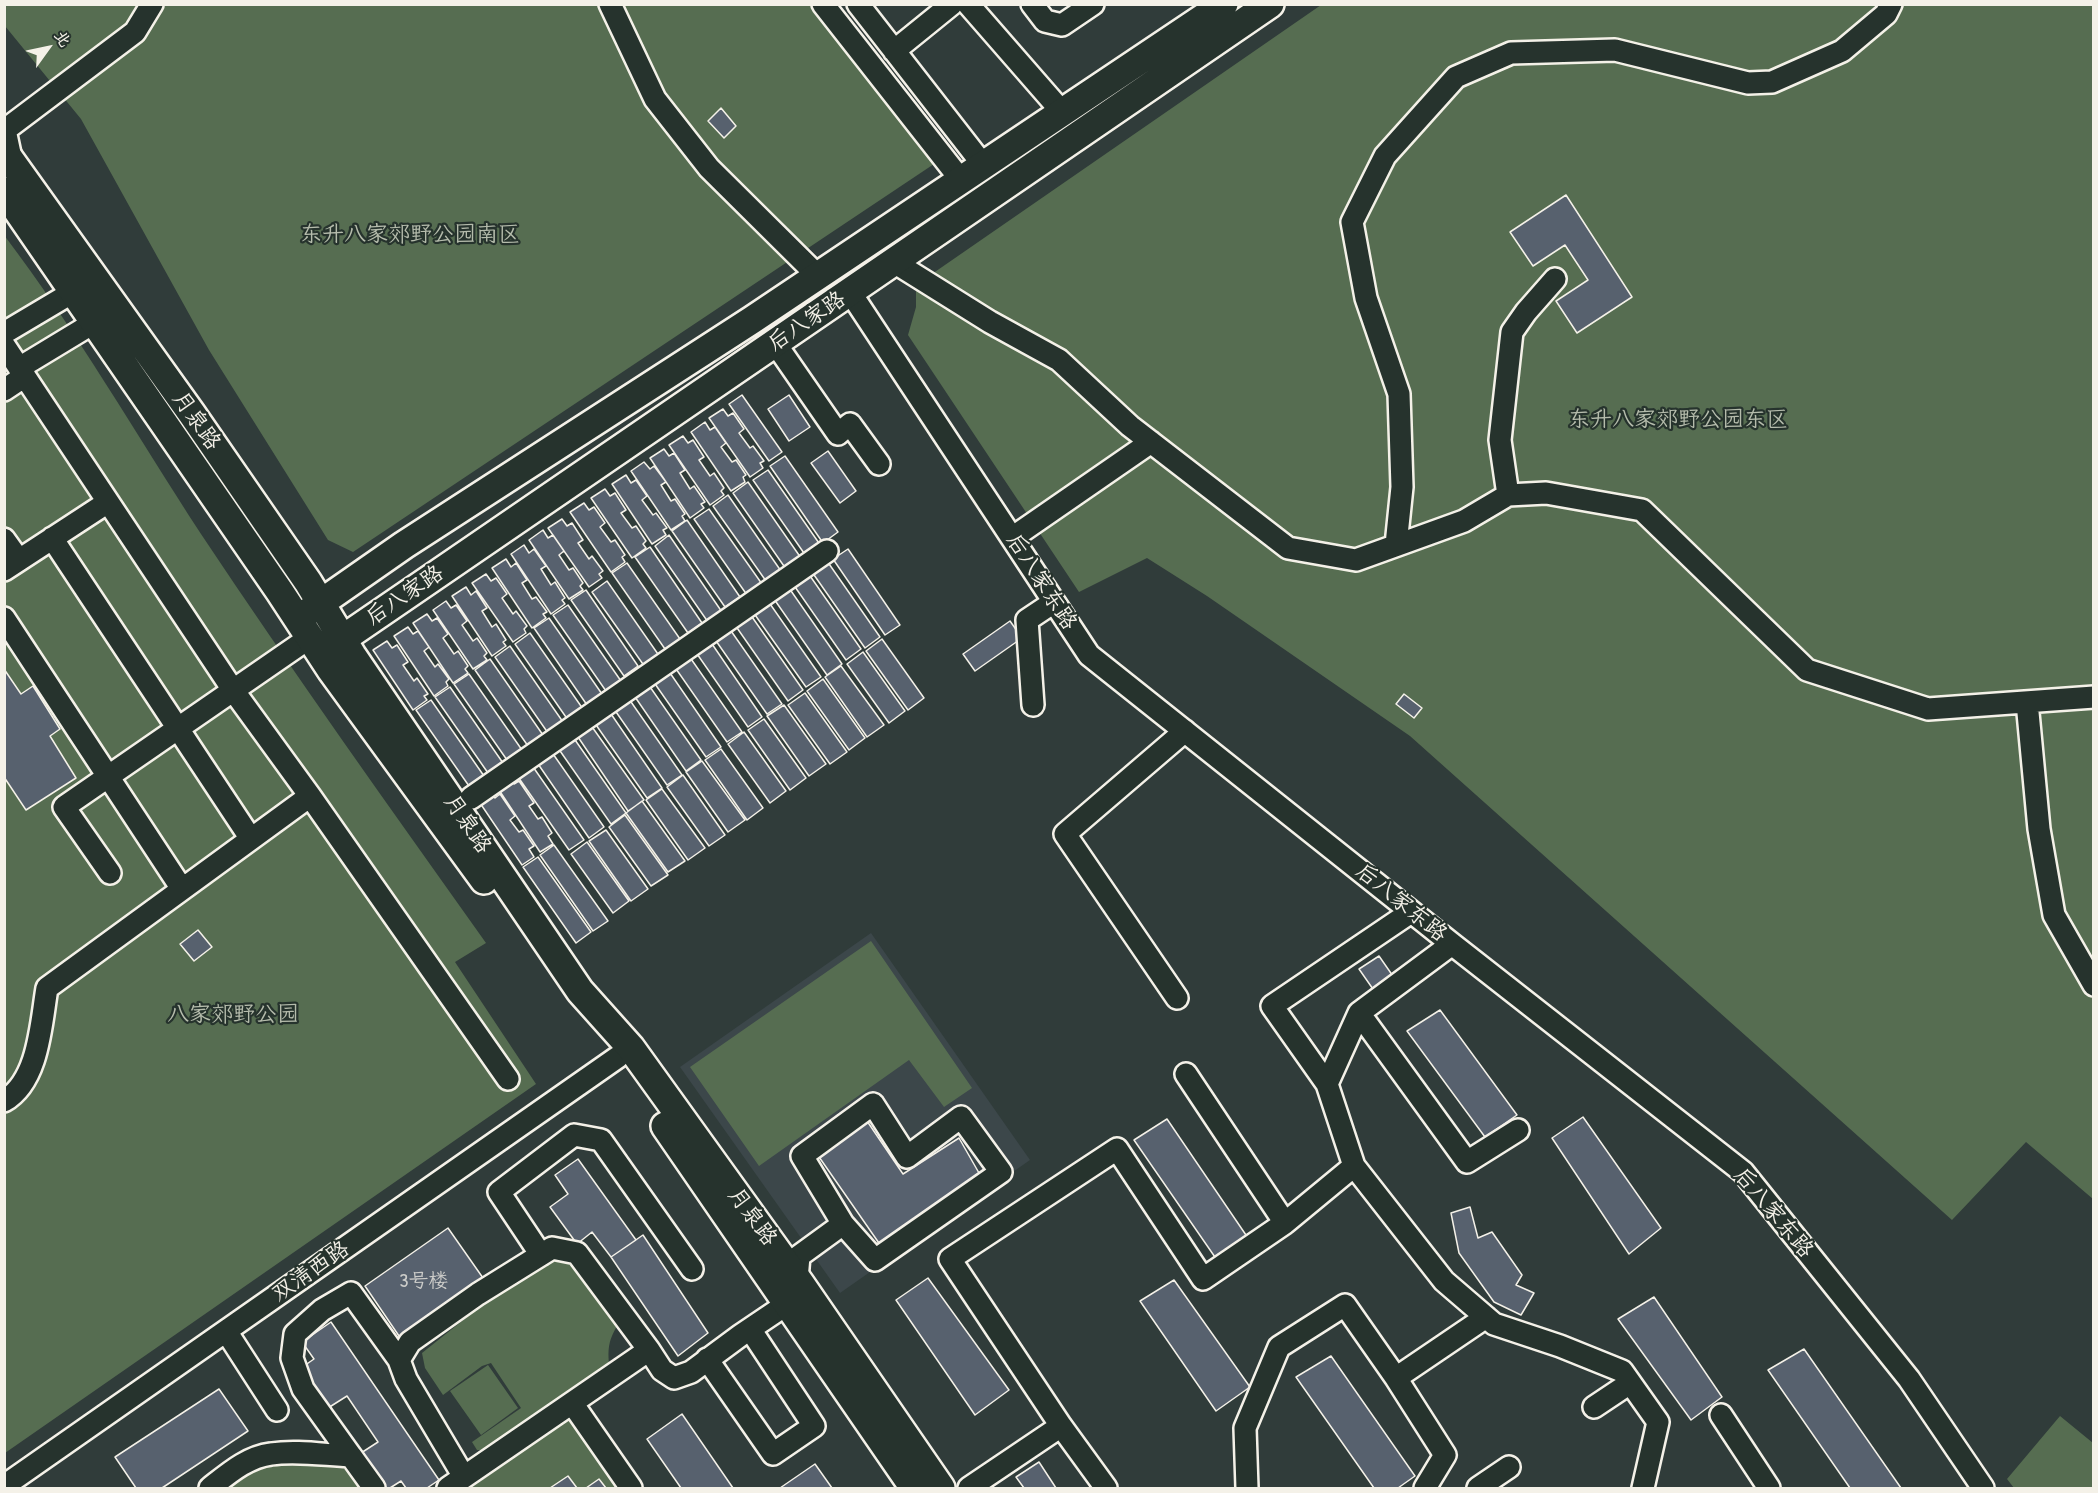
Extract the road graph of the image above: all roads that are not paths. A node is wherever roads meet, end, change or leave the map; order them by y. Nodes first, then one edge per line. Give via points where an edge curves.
1 (152, 4) edge
2 (610, 4) edge
3 (824, 4) edge
4 (858, 4) edge
5 (952, 4) edge
6 (968, 4) edge
7 (1032, 4) edge
8 (1093, 4) edge
9 (1224, 4) edge
10 (1270, 4) edge
11 (1891, 4) edge
12 (894, 51) junction
13 (1063, 113) junction
14 (8, 157) edge
15 (973, 173) junction
16 (4, 191) edge
17 (894, 262) junction
18 (818, 276) junction
19 (1555, 279) dead end
20 (850, 291) junction
21 (73, 292) junction
22 (94, 322) junction
23 (4, 333) edge
24 (776, 343) junction
25 (4, 345) edge
26 (22, 372) junction
27 (4, 390) edge
28 (1151, 442) junction
29 (879, 464) dead end
30 (1508, 495) junction
31 (108, 502) junction
32 (52, 538) junction
33 (1012, 538) junction
34 (4, 540) edge
35 (1396, 545) junction
36 (827, 551) dead end
37 (12, 565) edge
38 (1054, 602) junction
39 (320, 603) junction
40 (4, 618) edge
41 (309, 637) junction
42 (343, 638) junction
43 (233, 690) junction
44 (2094, 697) edge
45 (2027, 702) junction
46 (1033, 705) dead end
47 (178, 729) junction
48 (1185, 730) junction
49 (108, 778) junction
50 (310, 796) junction
51 (471, 798) dead end
52 (251, 839) junction
53 (110, 873) dead end
54 (182, 890) junction
55 (1412, 912) junction
56 (1452, 944) junction
57 (2094, 985) edge
58 (1177, 998) dead end
59 (1359, 1013) junction
60 (618, 1057) junction
61 (1186, 1074) dead end
62 (508, 1079) dead end
63 (1327, 1084) junction
64 (4, 1101) edge
65 (1518, 1130) dead end
66 (1354, 1166) junction
67 (1285, 1223) junction
68 (843, 1224) junction
69 (541, 1255) junction
70 (692, 1269) dead end
71 (797, 1279) junction
72 (787, 1304) junction
73 (1486, 1317) junction
74 (751, 1322) junction
75 (226, 1331) junction
76 (649, 1350) junction
77 (707, 1359) junction
78 (399, 1360) junction
79 (1396, 1378) junction
80 (1630, 1383) junction
81 (572, 1403) junction
82 (1594, 1407) dead end
83 (277, 1410) dead end
84 (1721, 1415) dead end
85 (1062, 1426) junction
86 (351, 1455) junction
87 (1509, 1467) dead end
88 (456, 1483) edge
89 (4, 1486) edge
90 (210, 1488) edge
91 (374, 1488) edge
92 (631, 1488) edge
93 (914, 1488) edge
94 (941, 1488) edge
95 (969, 1488) edge
96 (1106, 1488) edge
97 (1247, 1488) edge
98 (1425, 1488) edge
99 (1478, 1488) edge
100 (1643, 1488) edge
101 (1769, 1488) edge
102 (1983, 1488) edge

1 - 14 street via 135,32 5,130
2 - 18 street via 655,99 709,168
3 - 15 street
4 - 12 street
5 - 12 street
6 - 13 street
7 - 8 street via 1045,21 1062,24
9 - 13 main road, 后八家路
10 - 17 main road, 后八家路
11 - 35 street via 1886,14 1842,51 1772,82 1748,83 1615,50 1511,53 1456,77 1385,156 1352,222 1366,297 1399,394 1402,487
12 - 15 street
13 - 15 main road, 后八家路
14 - 39 main road, 月泉路 via 192,414
15 - 18 main road, 后八家路
16 - 21 main road, 月泉路
17 - 20 main road, 后八家路
17 - 28 street via 1059,360
18 - 39 main road, 后八家路
19 - 30 street via 1512,332 1500,440
20 - 24 main road, 后八家路
20 - 33 street, 后八家东路
21 - 22 main road, 月泉路
21 - 23 street
22 - 26 street
22 - 41 main road, 月泉路
24 - 29 street via 838,434 850,424
24 - 42 main road, 后八家路
25 - 26 street
26 - 27 street
26 - 31 street
28 - 33 street
28 - 35 street via 1288,548 1356,560
30 - 35 street via 1464,521
30 - 45 street via 1546,493 1642,510 1807,670 1928,709
31 - 32 street
31 - 43 street
32 - 37 street
32 - 47 street
33 - 38 street, 后八家东路
34 - 37 street
36 - 51 street
38 - 46 street via 1027,620
38 - 48 street, 后八家东路 via 1089,655
39 - 41 main road, 后八家路
39 - 42 main road, 月泉路
40 - 49 street
41 - 42 main road, 后八家路
41 - 43 street
41 - 60 main road, 月泉路 via 572,1002
42 - 71 main road, 月泉路 via 580,991 631,1048
43 - 47 street
43 - 50 street
44 - 45 street
45 - 57 street via 2039,829 2054,915
47 - 49 street
47 - 52 street
48 - 55 street, 后八家东路
48 - 58 street via 1065,834
49 - 53 street via 64,807
49 - 54 street
50 - 52 street
50 - 62 street
52 - 54 street
54 - 64 street via 46,988 29,1071
55 - 56 street, 后八家东路
55 - 63 street via 1272,1006
56 - 59 street
56 - 102 street, 后八家东路 via 1743,1172 1909,1379
59 - 63 street
59 - 65 street via 1467,1162
60 - 72 main road, 月泉路
60 - 75 street, 双清西路
61 - 67 street
63 - 66 street
66 - 67 street
66 - 73 street via 1444,1281
67 - 85 street via 1203,1279 1117,1149 950,1259
68 - 68 street via 802,1156 873,1104 907,1157 960,1117 1001,1172 874,1260
68 - 71 street via 799,1256
69 - 70 street via 499,1192 574,1135 601,1140
69 - 76 street via 552,1248 577,1252
69 - 78 street via 410,1342
71 - 94 main road, 月泉路
72 - 74 street
72 - 93 main road, 月泉路
73 - 79 street
73 - 80 street via 1494,1324 1622,1371
74 - 77 street
74 - 77 street via 814,1426 773,1454
75 - 83 street
75 - 89 street, 双清西路
76 - 77 street via 662,1370 674,1378 691,1372
76 - 81 street
78 - 86 street via 351,1293 322,1310 295,1334 292,1358 303,1389
78 - 88 street
79 - 97 street via 1345,1305 1279,1347 1245,1428
79 - 98 street via 1445,1455
80 - 82 street
80 - 100 street via 1658,1422
81 - 88 street
81 - 92 street
84 - 101 street
85 - 95 street
85 - 96 street
86 - 90 street via 269,1454 241,1465
86 - 91 street
87 - 99 street

